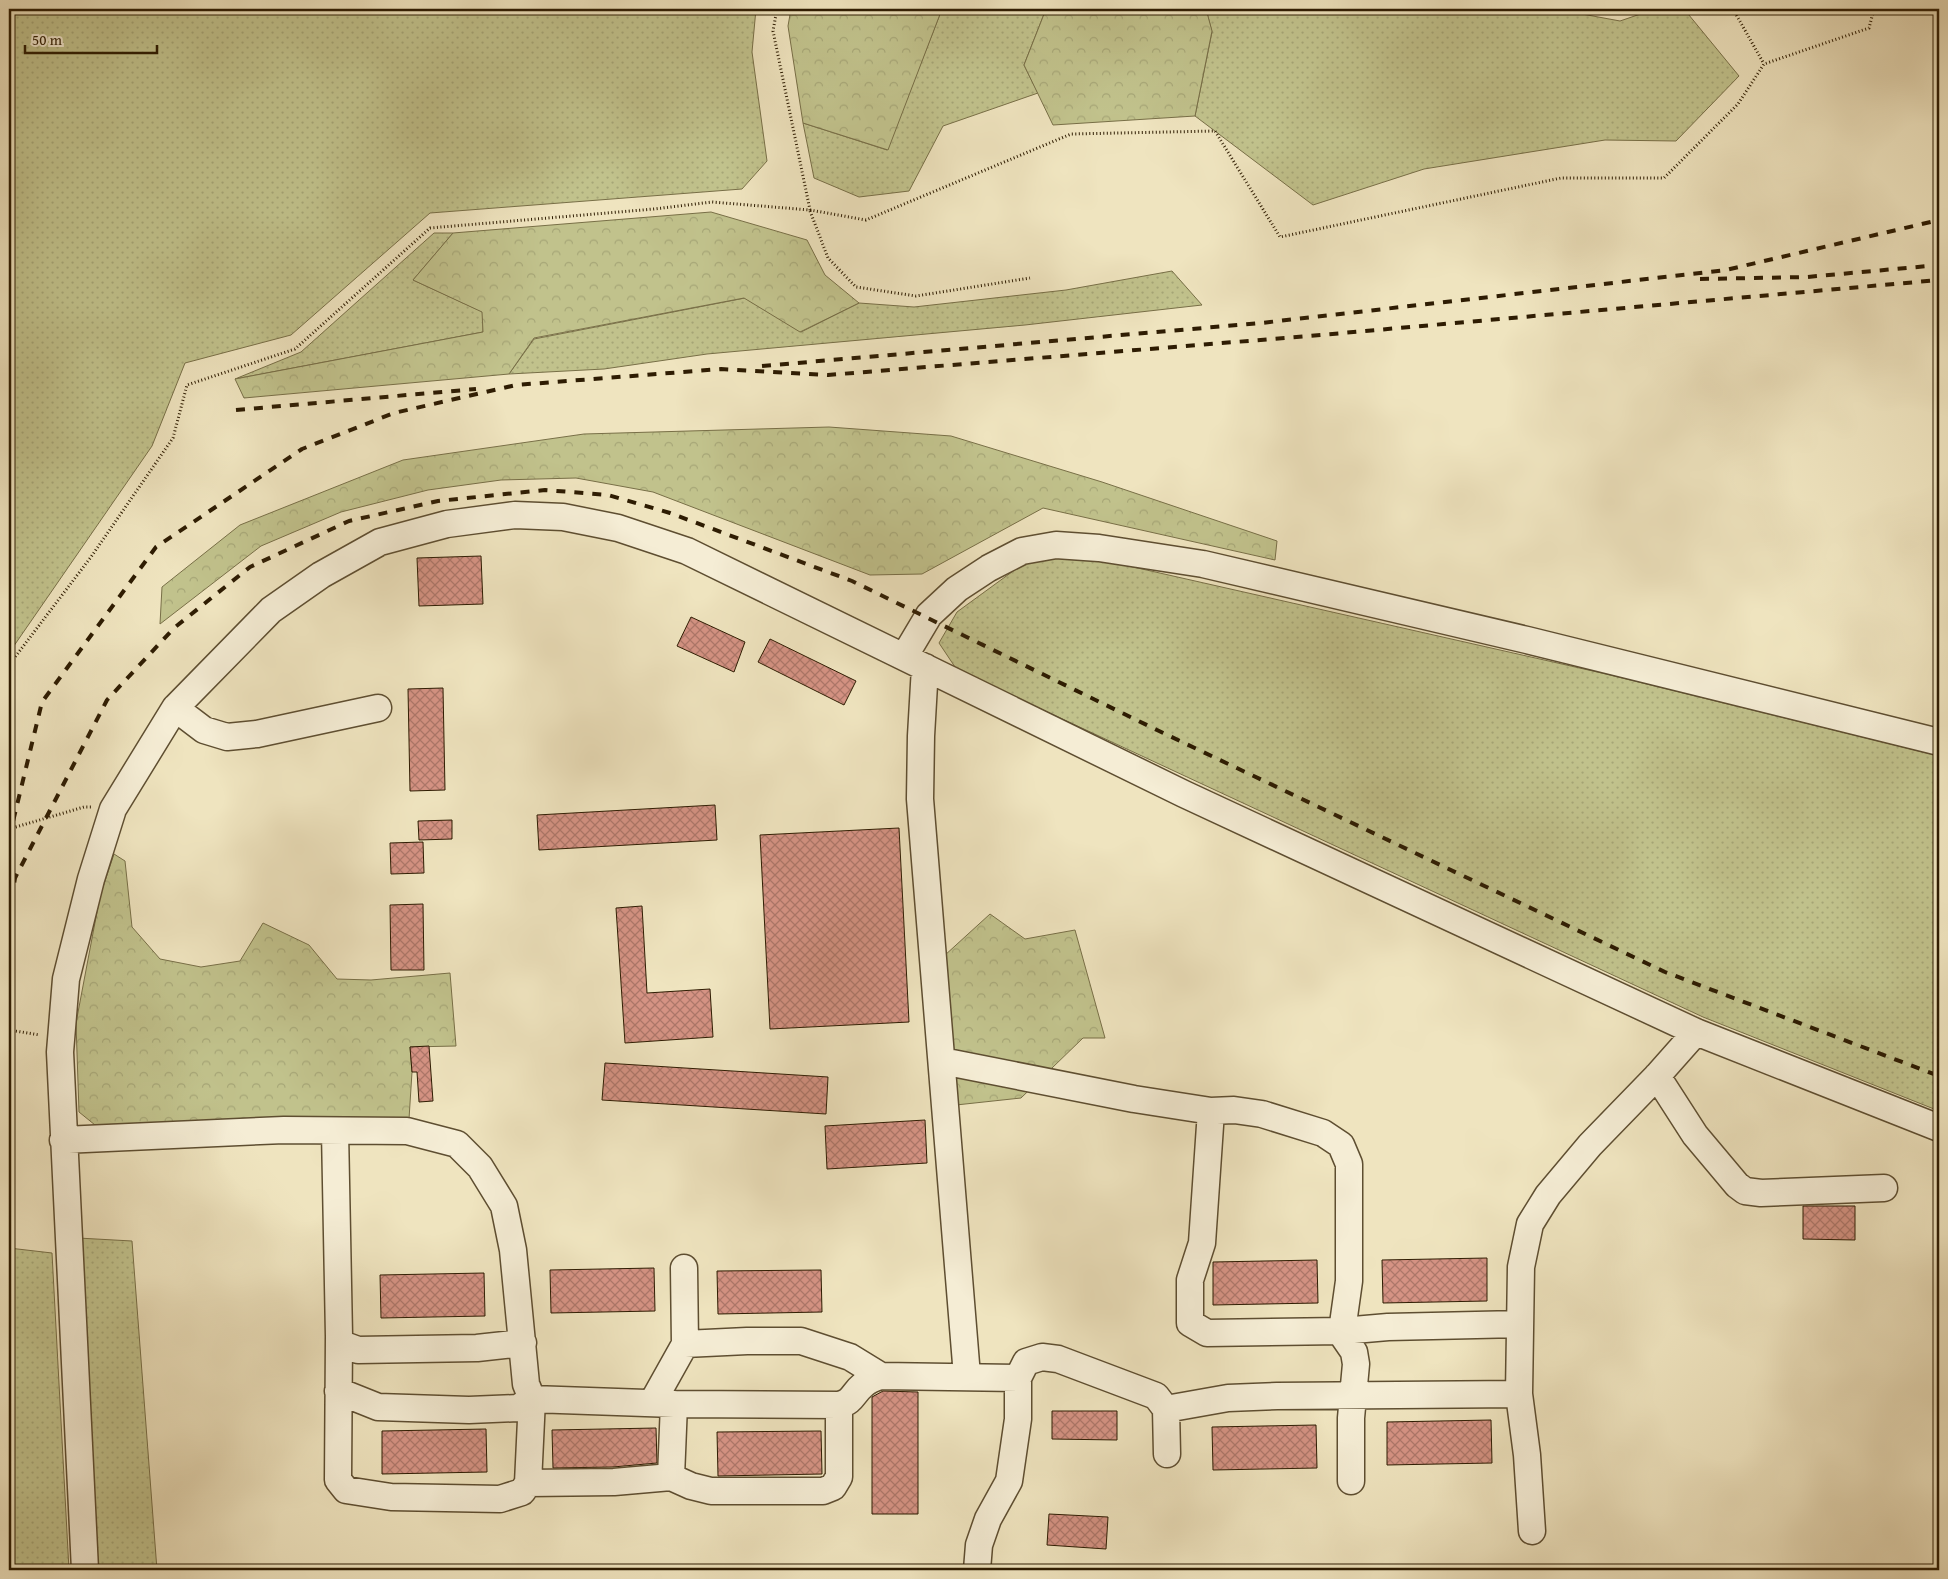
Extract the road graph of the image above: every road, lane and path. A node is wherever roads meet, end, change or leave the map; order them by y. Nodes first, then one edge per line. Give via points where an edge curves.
1 (777, 9) edge
2 (1733, 9) edge
3 (1874, 9) edge
4 (1764, 64) junction
5 (810, 210) junction
6 (1030, 278) dead end
7 (915, 662) junction
8 (9, 665) edge
9 (175, 708) junction
10 (378, 708) dead end
11 (1939, 742) edge
12 (113, 809) junction
13 (9, 829) edge
14 (9, 1030) edge
15 (1696, 1032) junction
16 (61, 1037) junction
17 (942, 1061) junction
18 (1657, 1076) junction
19 (1211, 1111) junction
20 (1939, 1128) edge
21 (335, 1131) junction
22 (64, 1140) junction
23 (1884, 1188) dead end
24 (684, 1268) dead end
25 (1520, 1324) junction
26 (1342, 1331) junction
27 (339, 1343) junction
28 (523, 1343) junction
29 (685, 1344) junction
30 (881, 1376) junction
31 (968, 1376) junction
32 (1018, 1378) junction
33 (338, 1391) junction
34 (1519, 1394) junction
35 (1353, 1396) junction
36 (532, 1399) junction
37 (663, 1403) junction
38 (839, 1405) junction
39 (1166, 1409) junction
40 (1167, 1454) dead end
41 (671, 1477) junction
42 (1351, 1481) dead end
43 (528, 1483) junction
44 (1532, 1531) dead end
45 (85, 1570) edge
46 (978, 1570) edge

1 - 5 path via 773,31
2 - 4 path
3 - 4 path via 1868,28
4 - 5 path via 1738,104 1664,178 1561,178 1280,238 1216,131 1071,134 866,220
5 - 6 path via 828,258 856,287 916,296
5 - 8 path via 712,202 430,228 295,349 187,385 173,438 91,557
7 - 9 street via 687,551 618,528 563,517 515,515 447,524 380,542 321,575 271,610
7 - 11 street via 930,615 958,589 989,568 1022,552 1056,545 1082,547 1203,564
7 - 15 street via 1184,794
7 - 17 street via 921,736 920,799
9 - 10 street via 204,730 227,737 257,734
9 - 12 street
12 - 13 path via 84,807
12 - 16 street via 66,978
14 - 16 path
15 - 18 street
15 - 20 street
16 - 22 street
17 - 19 street
17 - 31 street
18 - 23 street via 1695,1135 1736,1186 1745,1191
18 - 25 street via 1590,1145 1548,1195 1530,1224 1522,1267
19 - 26 street via 1262,1114 1323,1132 1340,1145 1349,1164 1348,1281
19 - 26 street via 1202,1243 1190,1280 1190,1323 1206,1333
21 - 22 street via 284,1130
21 - 27 street
21 - 28 street via 406,1132 457,1144 480,1167 504,1206 513,1250
22 - 45 street
24 - 29 street
25 - 26 street
25 - 34 street
26 - 35 street via 1354,1352
27 - 28 street via 358,1350 477,1348
27 - 33 street
28 - 36 street via 526,1384
29 - 30 street via 801,1341 850,1357
29 - 37 street
30 - 31 street
30 - 38 street via 862,1385 847,1403
31 - 32 street
32 - 39 street via 1026,1362 1042,1357 1058,1359 1156,1396
32 - 46 street via 1018,1419 1009,1481 978,1545
33 - 36 street via 378,1406 469,1410 518,1408
33 - 43 street via 338,1480 346,1490 391,1497 500,1499 522,1492
34 - 35 street
34 - 44 street
35 - 39 street via 1228,1398
35 - 42 street
36 - 37 street
36 - 43 street
37 - 38 street
37 - 41 street
38 - 41 street via 839,1477 834,1487 823,1491 710,1492
39 - 40 street
41 - 43 street via 614,1482

